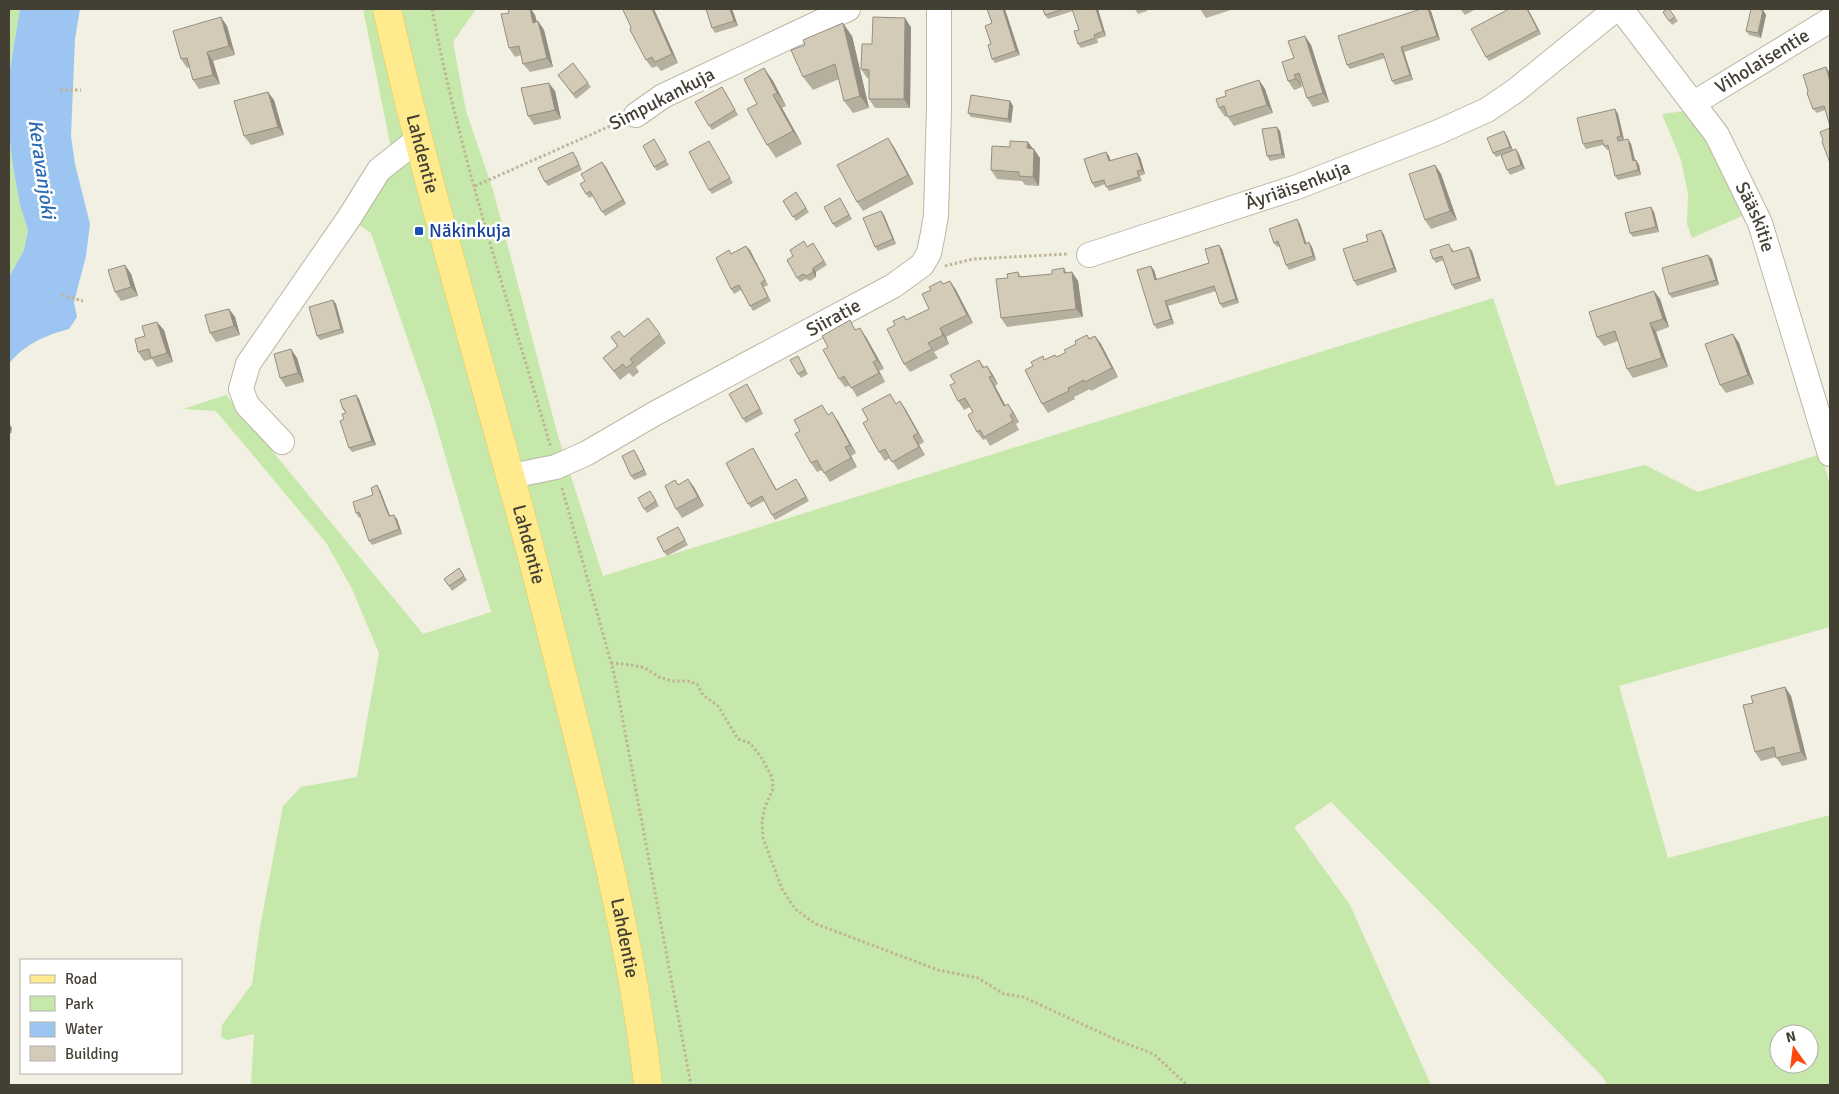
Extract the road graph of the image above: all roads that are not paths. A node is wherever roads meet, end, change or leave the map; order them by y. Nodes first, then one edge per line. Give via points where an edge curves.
1 (387, 9) edge
2 (848, 9) edge
3 (940, 9) edge
4 (1616, 9) edge
5 (1621, 9) edge
6 (1830, 20) edge
7 (1694, 103) junction
8 (636, 115) road end
9 (417, 140) junction
10 (1089, 255) road end
11 (282, 442) dead end
12 (1830, 454) edge
13 (511, 476) junction
14 (648, 1085) edge

1 - 9 main road, Lahdentie
2 - 8 street, Simpukankuja via 663,96
3 - 13 street, Siiratie via 936,215 929,254 922,265 893,286 587,453 556,467
4 - 10 street, Äyriäisenkuja via 1515,91 1486,110 1297,187
5 - 7 street, Sääskitie
6 - 7 street, Viholaisentie
7 - 12 street, Sääskitie via 1717,135 1760,223
9 - 11 street via 379,170 248,364 241,389 247,405
9 - 13 main road, Lahdentie
13 - 14 main road, Lahdentie via 587,768 614,887

